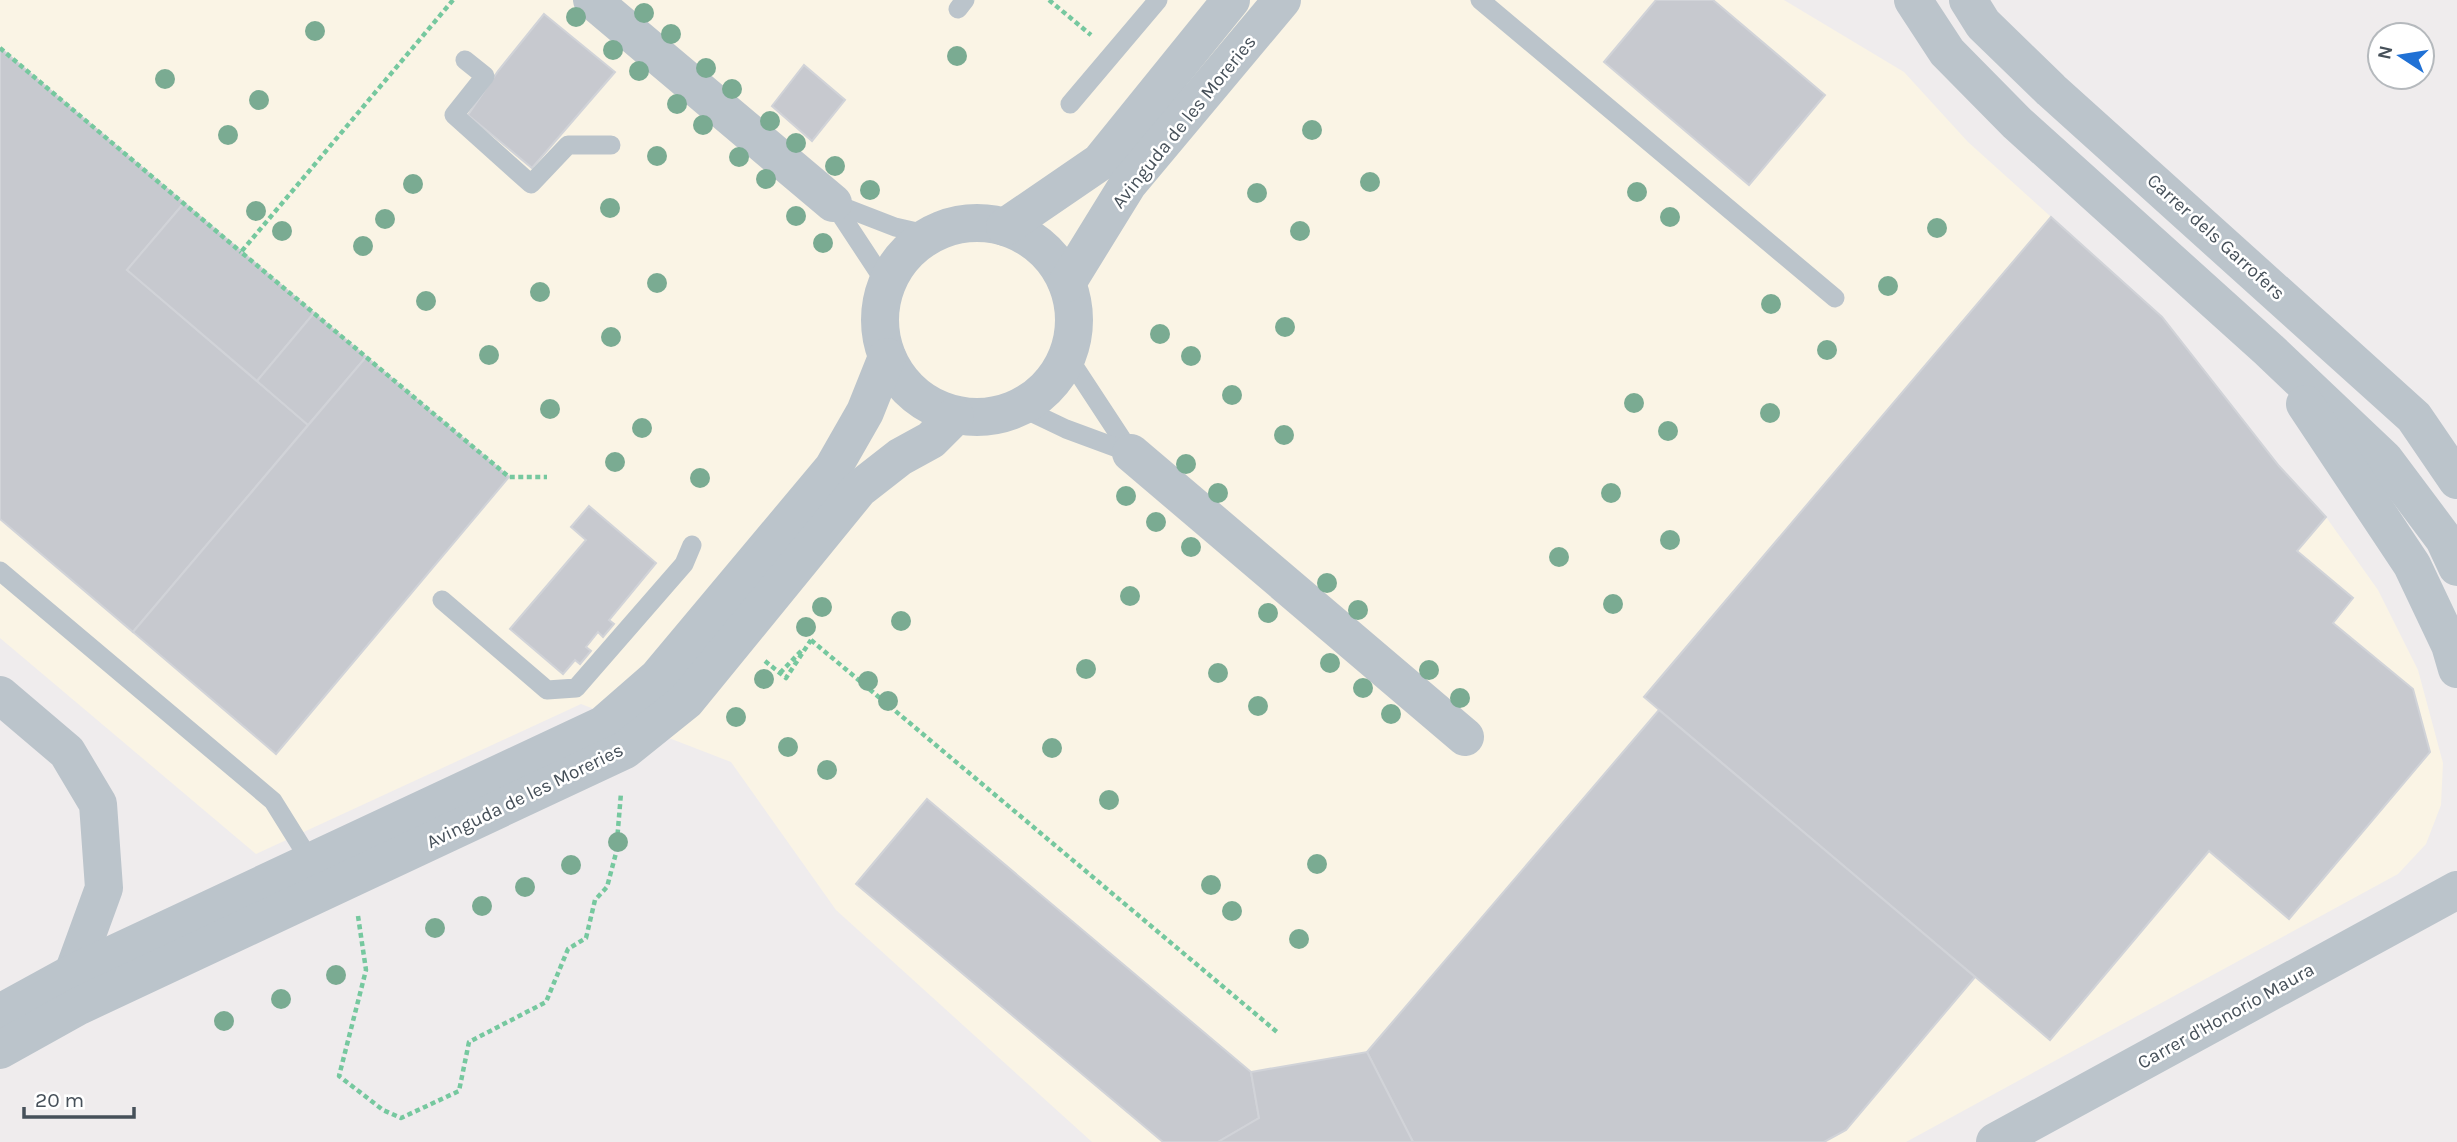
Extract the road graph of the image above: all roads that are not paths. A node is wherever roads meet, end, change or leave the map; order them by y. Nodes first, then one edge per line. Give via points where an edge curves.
1 (592, 0) edge
2 (1158, 0) edge
3 (1231, 0) edge
4 (1282, 0) edge
5 (1480, 0) edge
6 (1913, 0) edge
7 (1968, 0) edge
8 (466, 60) dead end
9 (1070, 104) dead end
10 (611, 145) dead end
11 (833, 203) junction
12 (1005, 227) junction
13 (930, 235) junction
14 (1067, 283) junction
15 (887, 285) junction
16 (1835, 298) dead end
17 (2269, 350) junction
18 (887, 357) junction
19 (1068, 357) junction
20 (1022, 408) junction
21 (955, 416) junction
22 (1131, 453) junction
23 (2457, 480) edge
24 (692, 545) dead end
25 (2457, 567) edge
26 (0, 571) edge
27 (442, 600) dead end
28 (2457, 669) edge
29 (0, 695) edge
30 (1465, 737) dead end
31 (311, 862) junction
32 (2453, 885) edge
33 (73, 974) junction
34 (0, 1013) edge
35 (0, 1050) edge
36 (1995, 1142) edge

1 - 11 street
2 - 9 lane
3 - 12 street, Avinguda de les Moreries via 1100,162
4 - 14 street, Avinguda de les Moreries via 1128,184
5 - 16 lane
6 - 17 street via 1947,52 2017,123
7 - 23 street, Carrer dels Garrofers via 1983,24 2051,90 2414,418
8 - 10 lane via 485,76 454,115 531,184 568,145
11 - 13 lane
11 - 15 lane
12 - 13 street via 979,223
12 - 14 street via 1031,239 1052,258
13 - 15 street via 897,265
14 - 19 street via 1075,320
15 - 18 street via 881,309
17 - 25 street via 2384,459 2444,539
17 - 28 street via 2412,565
18 - 21 street via 903,383 926,404
18 - 31 street, Avinguda de les Moreries via 865,412 833,468 658,677 603,725
19 - 20 street via 1049,386
19 - 22 lane
20 - 21 street via 989,417
20 - 22 lane
21 - 35 street, Avinguda de les Moreries via 931,440 859,489 686,701 625,750 79,1006
22 - 30 street
24 - 27 lane via 684,564 576,688 547,690
26 - 31 lane via 273,801
29 - 33 street via 67,752 98,804 104,888
31 - 33 street, Avinguda de les Moreries
32 - 36 street, Carrer d'Honorio Maura
33 - 34 street, Avinguda de les Moreries

